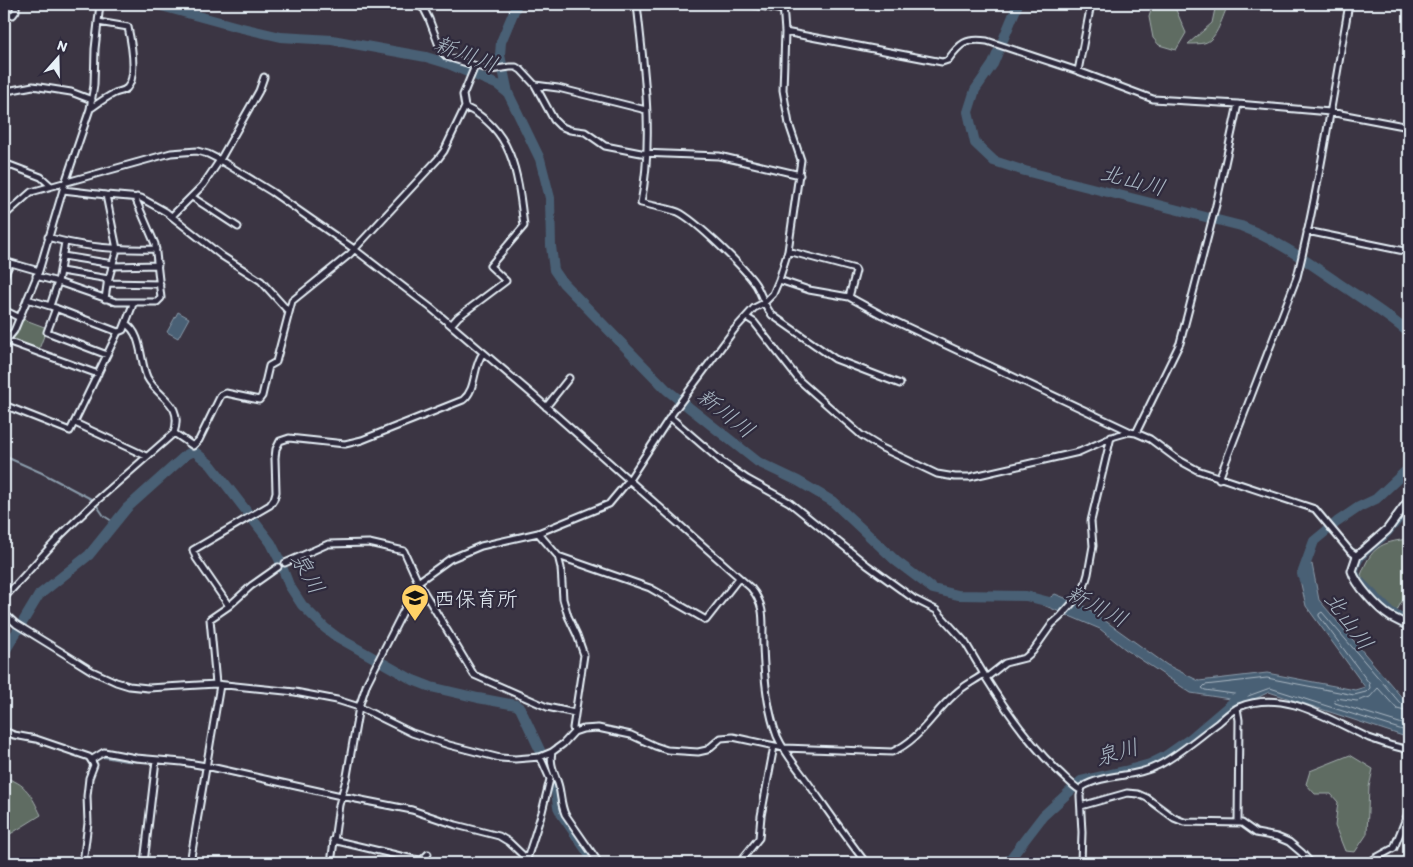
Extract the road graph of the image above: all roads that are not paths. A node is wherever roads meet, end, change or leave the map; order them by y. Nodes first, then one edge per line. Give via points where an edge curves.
1 (16, 4) edge
2 (100, 4) edge
3 (416, 4) edge
4 (637, 4) edge
5 (750, 4) edge
6 (783, 4) edge
7 (1090, 4) edge
8 (1349, 4) edge
9 (782, 10) junction
10 (4, 14) edge
11 (98, 22) junction
12 (785, 32) junction
13 (475, 67) junction
14 (1078, 71) junction
15 (264, 77) dead end
16 (535, 86) junction
17 (5, 90) edge
18 (4, 97) edge
19 (92, 100) junction
20 (1238, 104) junction
21 (465, 106) junction
22 (90, 109) junction
23 (646, 110) junction
24 (1330, 112) junction
25 (1409, 127) edge
26 (648, 153) junction
27 (220, 160) junction
28 (4, 163) edge
29 (800, 175) junction
30 (65, 182) junction
31 (51, 186) junction
32 (63, 190) junction
33 (106, 195) junction
34 (137, 196) junction
35 (192, 197) junction
36 (4, 216) edge
37 (172, 216) junction
38 (238, 226) dead end
39 (1307, 232) junction
40 (48, 237) junction
41 (65, 242) junction
42 (117, 249) junction
43 (156, 249) junction
44 (354, 249) junction
45 (788, 251) junction
46 (1409, 252) edge
47 (63, 256) junction
48 (7, 262) edge
49 (113, 265) junction
50 (158, 265) junction
51 (61, 271) junction
52 (38, 274) junction
53 (4, 277) edge
54 (779, 280) junction
55 (108, 281) junction
56 (58, 282) junction
57 (160, 284) junction
58 (849, 297) junction
59 (27, 299) junction
60 (105, 299) junction
61 (133, 302) junction
62 (764, 303) junction
63 (53, 307) junction
64 (4, 310) edge
65 (289, 312) junction
66 (746, 317) junction
67 (20, 318) junction
68 (126, 324) junction
69 (451, 325) junction
70 (118, 332) junction
71 (4, 341) edge
72 (483, 353) junction
73 (107, 355) junction
74 (98, 374) junction
75 (569, 378) dead end
76 (900, 384) dead end
77 (4, 405) edge
78 (546, 407) junction
79 (670, 417) junction
80 (75, 423) junction
81 (174, 433) junction
82 (1134, 433) junction
83 (1112, 437) junction
84 (146, 456) junction
85 (1219, 479) junction
86 (629, 480) junction
87 (1409, 500) edge
88 (538, 532) junction
89 (558, 556) junction
90 (1357, 556) junction
91 (285, 563) dead end
92 (278, 567) dead end
93 (739, 578) junction
94 (418, 582) junction
95 (4, 598) edge
96 (229, 606) junction
97 (4, 613) edge
98 (1409, 626) edge
99 (985, 676) junction
100 (218, 684) junction
101 (358, 707) junction
102 (1237, 708) junction
103 (575, 713) junction
104 (4, 731) edge
105 (574, 732) junction
106 (774, 746) junction
107 (784, 748) junction
108 (1409, 750) edge
109 (544, 755) junction
110 (92, 761) junction
111 (155, 763) junction
112 (206, 769) junction
113 (1077, 788) junction
114 (341, 797) junction
115 (1081, 806) junction
116 (1409, 811) edge
117 (1238, 822) junction
118 (333, 840) junction
119 (428, 854) dead end
120 (527, 862) edge
121 (83, 863) edge
122 (144, 863) edge
123 (190, 863) edge
124 (331, 863) edge
125 (599, 863) edge
126 (739, 863) edge
127 (866, 863) edge
128 (1081, 863) edge
129 (1310, 863) edge
130 (1372, 863) edge

1 - 10 street via 13,15
2 - 11 street
3 - 13 street via 430,19 441,51 447,57
4 - 23 street
5 - 9 street
6 - 9 street
7 - 14 street
8 - 24 street
9 - 12 street
11 - 19 street
11 - 22 street via 128,27 133,51 131,81 129,87
12 - 14 street via 942,62 966,41 987,40
12 - 29 street via 783,90 789,124 801,160
13 - 16 street via 490,70 516,67
13 - 21 street via 463,95
14 - 20 street via 1153,100
15 - 27 street
16 - 23 street via 558,88
16 - 26 street via 560,126 585,132 605,146
17 - 18 street
17 - 19 street via 33,86 71,92
19 - 22 street
20 - 24 street
20 - 82 street via 1180,343
21 - 44 street via 438,159
21 - 69 street via 484,117 498,131 512,154 524,226 490,266 506,281
22 - 30 street
23 - 26 street
24 - 25 street
24 - 39 street
26 - 29 street via 719,156
26 - 62 street via 641,203 688,218 742,268 756,285
27 - 30 street via 197,151 171,153
27 - 35 street
27 - 44 street
28 - 31 street via 41,177
29 - 45 street
30 - 31 street
30 - 32 street
31 - 36 street via 31,192
32 - 33 street
32 - 40 street
33 - 34 street
33 - 42 street
34 - 37 street
34 - 43 street
35 - 37 street
35 - 38 street
37 - 65 street via 222,256 261,281
39 - 46 street
39 - 85 street via 1297,277
40 - 41 street
40 - 52 street
41 - 42 street
41 - 47 street
42 - 43 street
42 - 49 street
43 - 50 street
44 - 65 street via 296,297
44 - 69 street
45 - 54 street
45 - 58 street via 855,269
47 - 49 street
47 - 51 street
48 - 52 street
48 - 53 street
49 - 50 street
49 - 55 street
50 - 57 street
51 - 55 street
51 - 56 street
52 - 56 street
52 - 59 street
54 - 58 street via 809,290
54 - 62 street via 773,294
55 - 57 street
55 - 60 street
56 - 60 street
56 - 63 street
57 - 61 street via 161,298 157,302
58 - 82 street
59 - 63 street
59 - 67 street
60 - 61 street
61 - 68 street
62 - 66 street
62 - 76 street via 772,315 835,359
63 - 70 street
63 - 73 street via 47,332
64 - 67 street
65 - 81 street via 276,362 269,366 259,400 221,395 193,446
66 - 79 street
66 - 83 street via 754,322 800,380 861,435 937,474 970,476 1079,452
67 - 71 street
68 - 70 street
68 - 81 street via 137,340 147,378 175,410 178,423
69 - 72 street
70 - 73 street
71 - 74 street
72 - 78 street
72 - 96 street via 471,390 462,400 345,444 289,438 280,441 276,449 276,492 270,505 192,550
73 - 74 street
74 - 80 street
75 - 78 street
77 - 80 street via 70,431
78 - 86 street
79 - 86 street
79 - 99 street via 721,461 790,502 867,565 914,599 936,610 965,642
80 - 84 street
81 - 84 street
82 - 83 street
82 - 85 street via 1150,439 1186,464
83 - 99 street via 1092,521 1093,546 1083,591 1025,658 1005,663
84 - 95 street via 94,502
85 - 90 street via 1315,510
86 - 88 street via 610,504
86 - 93 street
87 - 90 main road via 1387,530
88 - 89 street
88 - 94 street via 481,546 450,560
89 - 93 street via 650,588 706,620
89 - 103 street via 563,599 584,655
90 - 98 main road via 1352,571 1355,580 1386,613
91 - 94 street via 328,544 369,543 404,550
92 - 96 street
93 - 107 street via 759,598 762,608 767,691 777,736
94 - 101 street
94 - 103 street via 474,675 547,707
96 - 100 street via 210,619
97 - 100 street via 22,628 116,682 148,688
99 - 107 street via 955,694 915,738 892,752
99 - 113 street via 1029,741
100 - 101 street via 295,692
100 - 112 street
101 - 109 street via 412,733 449,745 500,758
101 - 114 street
102 - 108 street via 1261,701 1292,704 1390,746
102 - 113 street via 1156,766 1124,776 1092,780
102 - 117 street via 1240,720
103 - 105 street
104 - 110 street via 89,757
105 - 106 street via 598,728 631,734 667,750 698,752 722,738 733,737
105 - 109 street via 563,744
106 - 107 street
106 - 126 street via 759,838
107 - 127 street
109 - 120 street via 542,761 550,779
109 - 125 street via 557,778 564,814
110 - 111 street via 104,752
110 - 121 street
111 - 112 street via 182,762
111 - 122 street
112 - 114 street
112 - 123 street
113 - 115 street
114 - 118 street
114 - 120 street via 412,810 499,836
115 - 117 street via 1127,793 1147,798 1184,822
115 - 128 street
116 - 130 street via 1394,848
117 - 129 street via 1256,833 1289,842
118 - 119 street via 413,859 422,860
118 - 124 street

